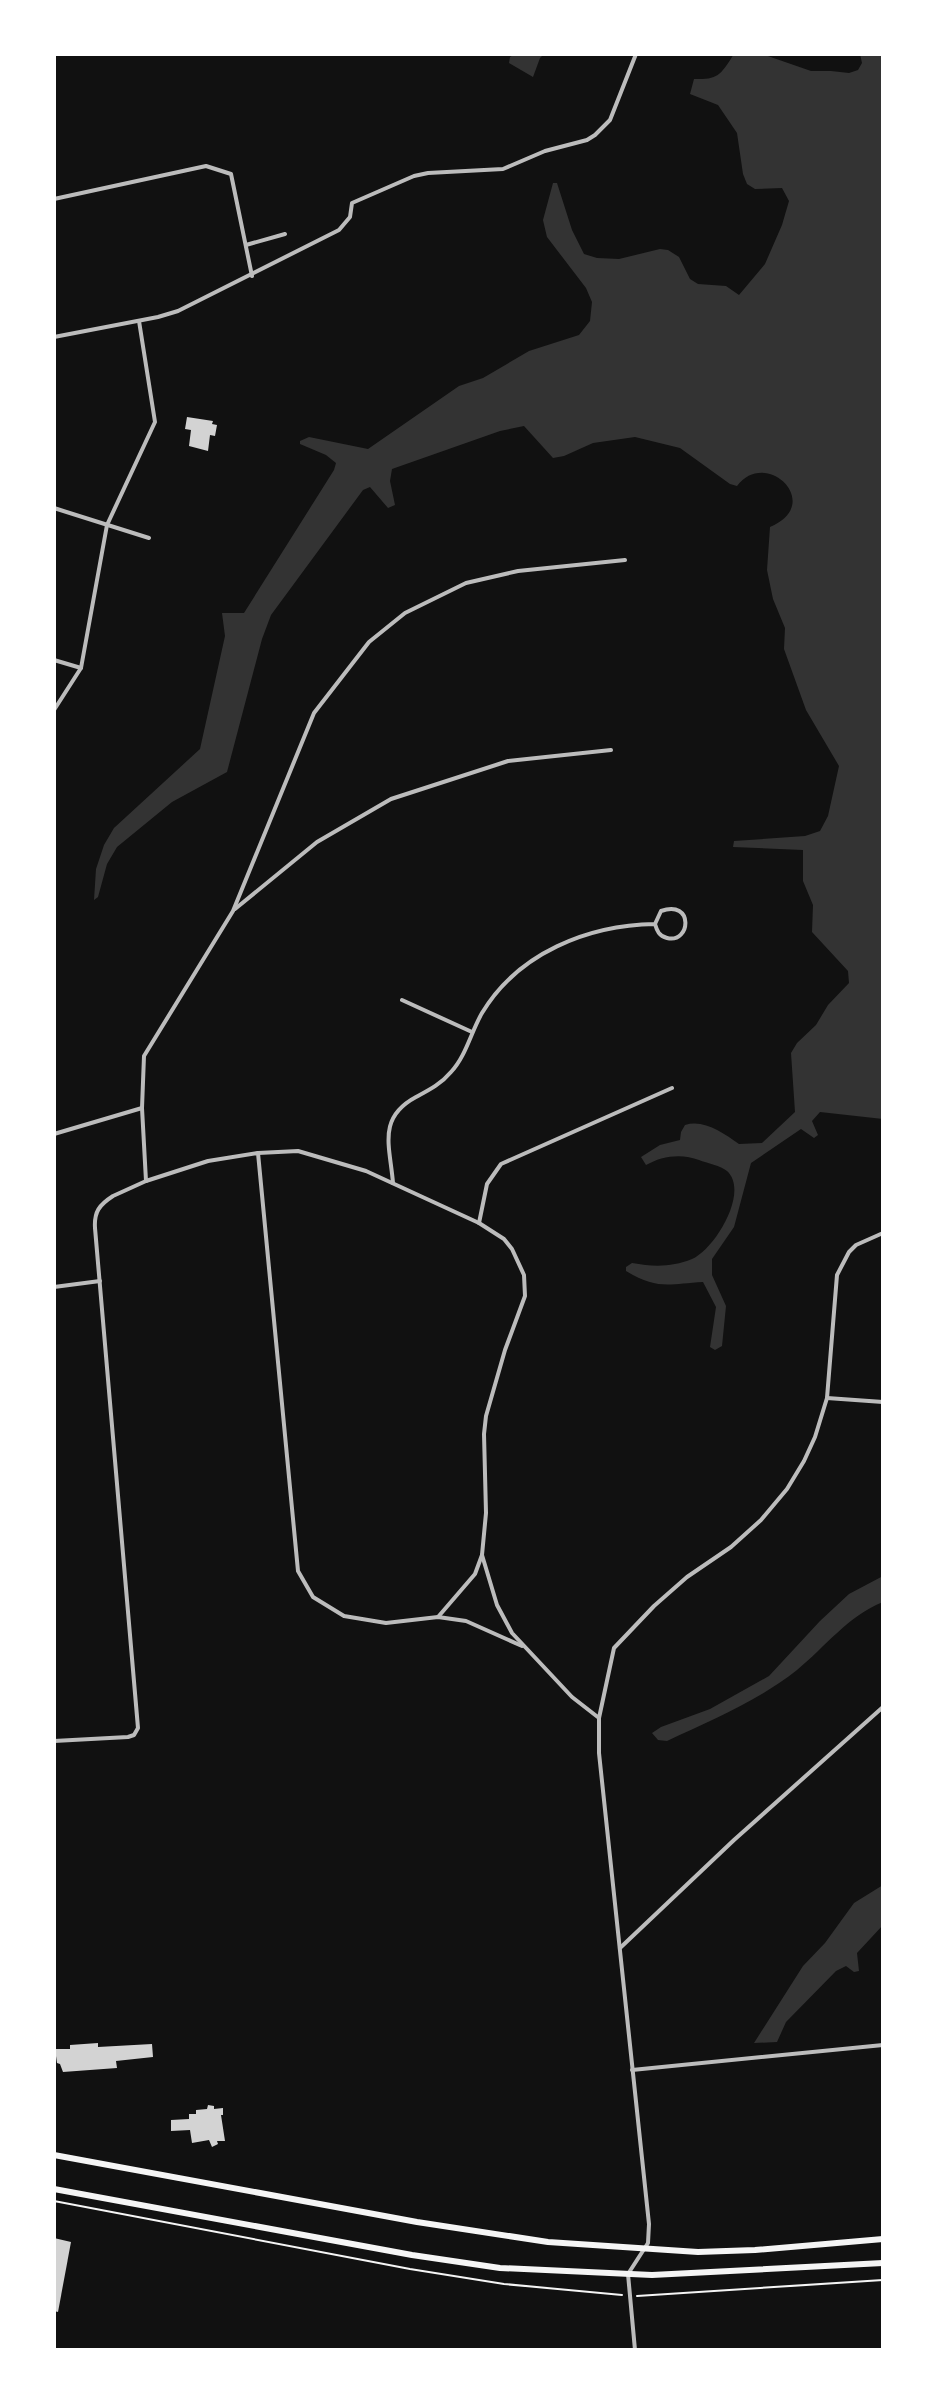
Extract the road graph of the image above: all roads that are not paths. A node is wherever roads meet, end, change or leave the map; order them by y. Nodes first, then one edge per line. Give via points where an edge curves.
1 (636, 54) edge
2 (54, 199) edge
3 (285, 234) dead end
4 (246, 245) junction
5 (252, 276) junction
6 (139, 321) junction
7 (54, 337) edge
8 (54, 508) edge
9 (107, 525) junction
10 (149, 538) dead end
11 (625, 560) dead end
12 (54, 660) edge
13 (81, 668) junction
14 (54, 710) edge
15 (611, 750) dead end
16 (233, 911) junction
17 (655, 924) junction
18 (402, 1000) dead end
19 (472, 1032) junction
20 (672, 1088) dead end
21 (142, 1108) junction
22 (54, 1134) edge
23 (258, 1153) junction
24 (146, 1181) junction
25 (393, 1183) junction
26 (479, 1223) junction
27 (883, 1233) edge
28 (100, 1281) junction
29 (54, 1287) edge
30 (827, 1398) junction
31 (883, 1402) edge
32 (482, 1555) junction
33 (438, 1617) junction
34 (524, 1647) junction
35 (883, 1707) edge
36 (599, 1718) junction
37 (54, 1741) edge
38 (620, 1948) junction
39 (883, 2045) edge
40 (632, 2070) junction
41 (54, 2155) edge
42 (54, 2189) edge
43 (883, 2239) edge
44 (645, 2249) junction
45 (883, 2263) edge
46 (628, 2274) junction
47 (635, 2350) edge

1 - 5 street via 610,120 589,139 503,169 428,173 383,188 352,203 350,217 339,230
2 - 4 street via 206,166 231,174
3 - 4 street
4 - 5 street
5 - 6 street via 178,311
6 - 7 street
6 - 9 street via 155,422
8 - 9 street
9 - 10 street
9 - 13 street
11 - 16 street via 518,571 466,583 405,613 369,642 314,713
12 - 13 street
13 - 14 street
15 - 16 street via 508,761 391,799 317,842
16 - 21 street via 144,1056
17 - 17 street via 668,909 678,909 686,923 684,931 671,939 660,935
17 - 19 street via 606,929 540,955 499,989
18 - 19 street
19 - 25 street via 451,1073 393,1116 388,1135
20 - 26 street via 501,1164 487,1184
21 - 22 street
21 - 24 street
23 - 24 street via 208,1161
23 - 25 street via 311,1154
23 - 33 street via 298,1571 313,1597 344,1616 386,1623
24 - 28 street via 96,1211
25 - 26 street
26 - 32 street via 512,1249 526,1286 486,1416
27 - 30 street via 856,1245 837,1275
28 - 29 street
28 - 37 street via 138,1728 128,1737
30 - 31 street
30 - 36 street via 804,1461 770,1510 676,1587 614,1648
32 - 33 street via 475,1574
32 - 34 street via 504,1619
33 - 34 street via 466,1621
34 - 36 street
35 - 38 street
36 - 38 street
38 - 40 street
39 - 40 street
40 - 44 street via 649,2224
41 - 44 main road via 453,2228
42 - 46 main road via 455,2262
43 - 44 main road via 755,2250
44 - 46 street
45 - 46 main road
46 - 47 street

